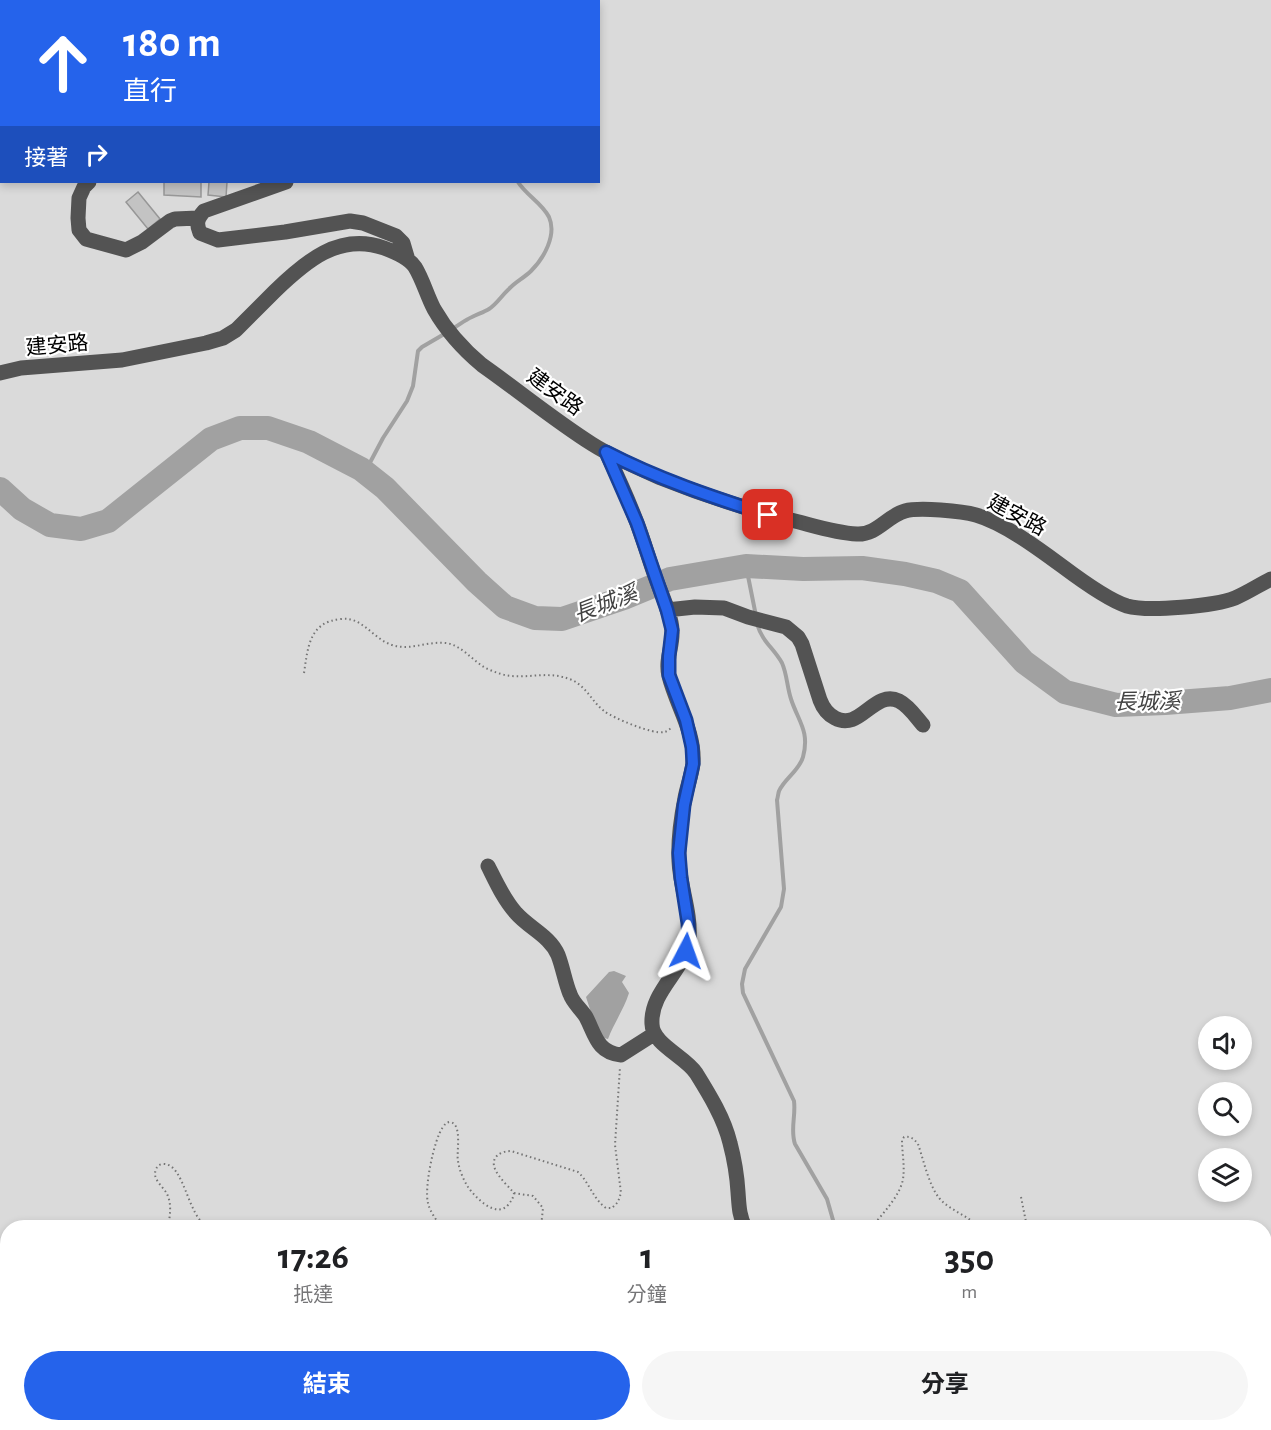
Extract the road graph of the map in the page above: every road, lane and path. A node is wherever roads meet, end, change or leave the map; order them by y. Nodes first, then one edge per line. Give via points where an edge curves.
1 (88, 183) edge
2 (283, 183) edge
3 (198, 218) junction
4 (408, 260) junction
5 (0, 373) edge
6 (606, 452) junction
7 (1271, 579) edge
8 (665, 605) junction
9 (304, 673) dead end
10 (686, 720) junction
11 (923, 725) dead end
12 (488, 866) dead end
13 (654, 1034) junction
14 (621, 1055) junction
15 (514, 1193) junction
16 (1021, 1197) dead end
17 (169, 1220) edge
18 (199, 1220) edge
19 (437, 1220) edge
20 (542, 1220) edge
21 (742, 1220) edge
22 (877, 1220) edge
23 (969, 1220) edge
24 (1026, 1220) edge

1 - 3 street via 81,193 78,218 78,230 86,239 126,249 170,221
2 - 3 street via 211,208
3 - 4 street via 200,233 218,240 350,221 363,223 396,236 403,243
4 - 5 street, 建安路 via 379,246 341,245 304,264 223,338 122,360
4 - 6 street, 建安路 via 440,318 466,350
6 - 7 street, 建安路 via 688,489 768,515 846,533 868,533 905,511 977,515 1037,547 1088,585 1128,606 1216,603 1235,598
6 - 8 street via 637,523
8 - 10 street via 672,630 669,675
8 - 11 street via 724,608 786,627 802,644 819,700 829,715 843,722 851,721 879,702 892,699 908,707
9 - 10 path via 308,644 316,630 340,618 353,619 393,645 448,643 499,673 554,674 571,680 581,685 604,711 653,732 664,732
10 - 13 street via 693,764 684,805 679,864 689,939 681,962 657,1000 651,1026
12 - 14 street via 515,913 553,945 569,993 595,1039 605,1049
13 - 14 street
13 - 21 street via 692,1068 716,1109 730,1143
14 - 15 path via 615,1145 621,1193 618,1202 612,1208 600,1204 584,1178 570,1168 504,1151 496,1157 495,1170
15 - 19 path via 505,1209 491,1208 480,1200 461,1173 457,1130 454,1124 446,1123 438,1135 426,1190
15 - 20 path via 533,1196 543,1208
16 - 24 path
17 - 18 path via 168,1197 155,1172 161,1164 178,1173
22 - 23 path via 903,1181 902,1140 909,1136 918,1144 933,1190

